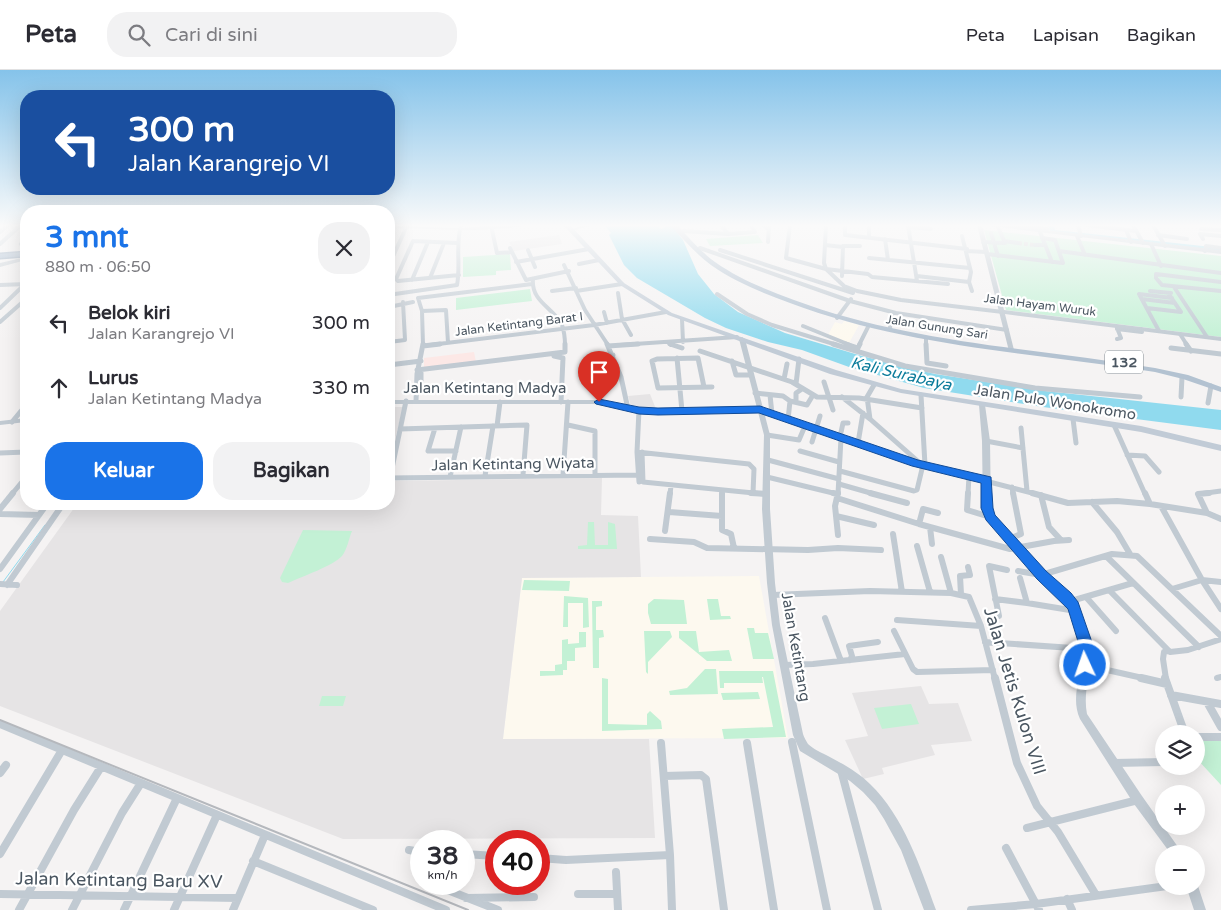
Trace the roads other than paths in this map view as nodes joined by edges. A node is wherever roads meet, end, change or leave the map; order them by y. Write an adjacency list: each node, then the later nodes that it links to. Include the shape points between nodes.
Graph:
1 (403, 264): 32 (street, via 397,280)
2 (419, 264): 32 (street)
3 (435, 264): 30 (street)
4 (459, 264): 29 (street)
5 (517, 264): 33 (street, via 525,279)
6 (535, 264): 22 (street)
7 (602, 264): 37 (main road)
8 (718, 264): 24 (main road, Jalan Gunung Sari / 132)
9 (719, 264): 24 (main road, Jalan Gunung Sari / 132)
10 (744, 264): 55 (street)
11 (766, 264): 47 (street)
12 (809, 264): 25 (street)
13 (824, 264): 25 (street)
14 (843, 264): 28 (street)
15 (914, 264): 31 (street)
16 (935, 264): 23 (street)
17 (969, 264): 23 (street)
18 (990, 264): 67 (street)
19 (1149, 264): 21 (street)
20 (564, 265): 26 (street)
21 (1161, 266): 27 (street)
22 (536, 267)
23 (970, 268): 34 (street)
24 (726, 269): 68 (main road, Jalan Gunung Sari / 132, via 796,304)
25 (826, 269): 28 (street); 47 (street, via 840,283)
26 (569, 271): 33 (street); 42 (street)
27 (1221, 273)
28 (843, 274): 31 (street)
29 (459, 275): 30 (street); 50 (street, via 455,286)
30 (430, 278): 32 (street)
31 (917, 279): 34 (street); 38 (street)
32 (412, 280)
33 (532, 282): 63 (street, via 419,298); 78 (street, via 537,297 559,321)
34 (969, 282): 44 (street)
35 (1221, 282): 40 (street, via 1156,274 1162,285)
36 (20, 284): 39 (street)
37 (622, 284): 42 (street); 65 (main road)
38 (948, 284)
39 (0, 285)
40 (1174, 287): 46 (street); 52 (street)
41 (20, 290): 61 (street)
42 (576, 290): 43 (street); 73 (street)
43 (552, 291)
44 (972, 291)
45 (1146, 291): 49 (street)
46 (1221, 291)
47 (856, 292): 55 (street); 67 (street, Jalan Hayam Wuruk)
48 (618, 293): 70 (street)
49 (1168, 293): 52 (street); 53 (street)
50 (395, 294)
51 (717, 294): 95 (street, via 747,314 772,325)
52 (1178, 294): 83 (street)
53 (1172, 298): 54 (street, via 1139,294); 59 (street)
54 (1142, 299): 59 (street); 62 (street)
55 (850, 301): 66 (street); 68 (street)
56 (413, 302): 57 (street)
57 (404, 303): 58 (street); 88 (street, via 405,340)
58 (395, 304)
59 (1176, 304): 62 (street, via 1180,312)
60 (20, 305): 71 (street)
61 (0, 308)
62 (1147, 308): 80 (street)
63 (422, 311): 89 (street, via 446,310); 90 (street)
64 (604, 312): 72 (street)
65 (666, 312): 69 (main road); 70 (street, Jalan Ketintang Barat I)
66 (892, 312): 76 (street); 79 (street)
67 (1002, 312): 77 (street, Jalan Hayam Wuruk); 79 (street)
68 (838, 317): 75 (main road, Jalan Gunung Sari / 132); 76 (main road, Jalan Gunung Sari / 132)
69 (682, 319): 84 (main road); 92 (street)
70 (623, 320): 72 (street, Jalan Ketintang Barat I); 82 (street)
71 (0, 322)
72 (607, 323): 73 (street, Jalan Ketintang Barat I)
73 (594, 325): 78 (street, Jalan Ketintang Barat I); 91 (street)
74 (803, 326): 95 (street)
75 (868, 326): 85 (main road, Jalan Gunung Sari / 132); 95 (street)
76 (890, 328): 93 (main road, Jalan Gunung Sari / 132)
77 (1117, 328): 80 (street, Jalan Hayam Wuruk); 86 (street, via 1121,338)
78 (562, 329): 89 (street, Jalan Ketintang Barat I); 109 (street, via 565,352)
79 (1007, 330): 93 (street)
80 (1160, 331): 81 (street, Jalan Hayam Wuruk)
81 (1180, 334): 83 (street, Jalan Hayam Wuruk); 97 (street)
82 (631, 335)
83 (1207, 337): 87 (street, Jalan Hayam Wuruk)
84 (739, 338): 92 (street); 102 (main road, Jalan Pulo Wonokromo); 110 (street, Jalan Ketintang)
85 (926, 338): 93 (main road, Jalan Gunung Sari / 132); 108 (street, via 927,363)
86 (1117, 339)
87 (1221, 339)
88 (395, 341)
89 (448, 343): 90 (street, Jalan Ketintang Barat I)
90 (423, 346): 103 (street)
91 (608, 346): 92 (street, via 669,343); 99 (street)
92 (683, 346)
93 (1011, 348): 107 (main road, Jalan Gunung Sari / 132)
94 (1171, 348): 97 (street)
95 (857, 350): 129 (street, via 905,366 1036,388)
96 (700, 351): 104 (street)
97 (1191, 351): 98 (street)
98 (1221, 354)
99 (613, 355): 100 (street); 142 (street, via 623,375)
100 (591, 358)
101 (677, 358): 118 (street, via 700,359); 120 (street); 120 (street, via 652,361 658,388)
102 (799, 359): 114 (street); 116 (main road, Jalan Pulo Wonokromo)
103 (421, 361): 105 (street); 109 (street)
104 (732, 361): 110 (street); 110 (street, via 736,375)
105 (395, 363)
106 (787, 364): 112 (street)
107 (1128, 364): 111 (main road, Jalan Gunung Sari / 132); 121 (main road, Jalan Gunung Sari / 132, via 1185,374)
108 (946, 366)
109 (418, 370): 133 (street)
110 (750, 371): 112 (street); 123 (street, Jalan Ketintang)
111 (1182, 377): 117 (main road, Jalan Gunung Sari / 132); 130 (street)
112 (784, 379): 114 (street)
113 (824, 382): 127 (street)
114 (796, 384): 122 (street)
115 (421, 385): 137 (street, via 422,373 560,356 563,358)
116 (874, 385): 125 (main road, Jalan Pulo Wonokromo); 131 (street)
117 (1210, 386): 121 (main road, Jalan Gunung Sari / 132); 139 (street)
118 (704, 387): 119 (street); 120 (street)
119 (712, 387)
120 (680, 388): 146 (street)
121 (1221, 388)
122 (802, 389): 126 (street); 138 (street, via 796,393)
123 (755, 393): 124 (street); 144 (street, Jalan Ketintang)
124 (770, 395): 134 (street); 149 (street)
125 (921, 395): 140 (main road, Jalan Pulo Wonokromo); 141 (street)
126 (813, 396): 127 (street); 138 (street, via 807,405)
127 (830, 397): 128 (street); 145 (street)
128 (842, 397): 131 (street); 148 (street)
129 (1140, 397)
130 (1181, 397)
131 (867, 400): 141 (street); 151 (street)
132 (406, 401): 133 (street, Jalan Ketintang Madya); 135 (street, Jalan Ketintang Madya); 166 (street)
133 (416, 401): 136 (street, Jalan Ketintang Madya)
134 (790, 401): 138 (street); 153 (street)
135 (395, 402)
136 (500, 402): 137 (street, Jalan Ketintang Madya); 161 (street)
137 (565, 402): 142 (street, Jalan Ketintang Madya, via 599,402); 159 (street)
138 (796, 402)
139 (1208, 404)
140 (982, 405): 152 (main road, Jalan Pulo Wonokromo); 170 (street)
141 (922, 408): 185 (street)
142 (628, 409): 143 (street, Jalan Ketintang Madya)
143 (639, 410): 146 (street, Jalan Ketintang Madya); 177 (street)
144 (760, 410): 146 (street, Jalan Ketintang Madya); 149 (street); 168 (street, Jalan Ketintang)
145 (833, 410)
146 (682, 411)
147 (20, 412): 154 (street)
148 (863, 413): 151 (street); 172 (street)
149 (772, 414): 153 (street)
150 (820, 416): 167 (street)
151 (870, 419): 185 (street)
152 (1073, 419): 160 (main road, Jalan Pulo Wonokromo); 173 (street)
153 (788, 420): 162 (street)
154 (12, 422): 155 (street); 158 (street)
155 (20, 422)
156 (20, 423): 158 (street)
157 (848, 423): 169 (street, via 843,423)
158 (0, 425)
159 (568, 425): 188 (street); 189 (street, via 595,431)
160 (1114, 425): 175 (main road, Jalan Pulo Wonokromo); 181 (street)
161 (495, 426): 163 (street); 190 (street, via 527,425); 192 (street)
162 (805, 426): 167 (street); 168 (street, via 799,440)
163 (461, 427): 164 (street); 176 (street)
164 (435, 428): 166 (street); 176 (street, via 428,451)
165 (1021, 428): 174 (street)
166 (400, 429): 180 (street)
167 (817, 430): 169 (street); 171 (street)
168 (767, 435): 183 (street, Jalan Ketintang)
169 (840, 437): 172 (street); 184 (street)
170 (986, 441): 174 (street); 197 (street)
171 (812, 442)
172 (858, 443): 185 (street)
173 (1076, 443)
174 (1023, 448): 203 (street)
175 (1221, 448)
176 (456, 451): 194 (street)
177 (639, 452): 191 (street); 201 (street, via 643,482); 206 (street, via 749,464 754,469)
178 (800, 452): 184 (street)
179 (20, 453): 182 (street)
180 (395, 454)
181 (1127, 454): 187 (street, via 1145,456); 210 (street)
182 (1, 455)
183 (768, 460): 195 (street, Jalan Ketintang); 199 (street)
184 (840, 462): 186 (street)
185 (923, 464): 186 (street, via 920,482 914,491); 193 (street)
186 (840, 471): 199 (street)
187 (1159, 472)
188 (563, 474): 189 (street, Jalan Ketintang Wiyata); 190 (street, Jalan Ketintang Wiyata)
189 (595, 474): 191 (street, Jalan Ketintang Wiyata)
190 (524, 475): 192 (street, Jalan Ketintang Wiyata)
191 (638, 475): 198 (street)
192 (485, 476): 194 (street, Jalan Ketintang Wiyata)
193 (969, 476): 197 (street); 224 (street, via 967,510)
194 (450, 477): 196 (street, Jalan Ketintang Wiyata)
195 (766, 477): 207 (street, Jalan Ketintang); 209 (street)
196 (395, 478)
197 (987, 480): 202 (street); 224 (street)
198 (639, 482)
199 (839, 482): 209 (street); 212 (street)
200 (20, 484): 214 (street)
201 (671, 486): 204 (street); 217 (street)
202 (1012, 487): 203 (street); 233 (street, via 1021,534)
203 (1027, 490): 208 (street)
204 (722, 491): 206 (street); 222 (street)
205 (1221, 491): 219 (street, via 1198,494)
206 (753, 493): 207 (street)
207 (766, 494): 239 (street, Jalan Ketintang)
208 (1041, 495): 211 (street, via 1068,503); 234 (street, via 1049,527)
209 (837, 496): 223 (street); 226 (street)
210 (1149, 501): 211 (street); 213 (street)
211 (1092, 502): 242 (street)
212 (907, 503)
213 (1160, 506): 219 (street); 249 (street)
214 (0, 509)
215 (43, 510): 221 (street)
216 (58, 510): 252 (street)
217 (669, 512): 222 (street); 229 (street)
218 (938, 513): 226 (street, via 923,509)
219 (1207, 513): 225 (street)
220 (0, 514): 221 (street)
221 (39, 515): 246 (street)
222 (722, 516): 238 (street, via 722,530 731,534)
223 (836, 516): 227 (street); 231 (street)
224 (990, 517): 233 (street)
225 (1221, 518)
226 (919, 524): 228 (street)
227 (874, 525)
228 (930, 527): 236 (street); 240 (street)
229 (665, 531)
230 (892, 534): 256 (street)
231 (838, 535)
232 (650, 539): 238 (street, via 694,542 708,548)
233 (1009, 539): 240 (street)
234 (1060, 539): 235 (street); 240 (street)
235 (1069, 540)
236 (932, 544)
237 (917, 546): 257 (street)
238 (734, 548): 239 (street)
239 (768, 548): 241 (street); 259 (street, Jalan Ketintang)
240 (1018, 549): 248 (street)
241 (881, 550)
242 (1130, 554): 243 (street); 254 (street, via 1139,558)
243 (1106, 556): 248 (street); 251 (street)
244 (941, 557): 258 (street)
245 (968, 567): 260 (street, via 970,575 960,575)
246 (0, 569)
247 (1007, 570): 262 (street, via 989,566)
248 (1041, 575): 263 (street); 264 (street, via 1019,575)
249 (1202, 580): 250 (street); 254 (street); 265 (street)
250 (1221, 582)
251 (1133, 583): 255 (street); 276 (street)
252 (3, 584): 253 (street)
253 (17, 585)
254 (1172, 589): 273 (street)
255 (1109, 590): 261 (street); 278 (street)
256 (902, 592): 257 (street); 259 (street)
257 (930, 592): 258 (street)
258 (952, 593): 260 (street)
259 (773, 595): 282 (street, Jalan Ketintang)
260 (965, 596): 270 (street, Jalan Jetis Kulon VIII)
261 (1086, 597): 263 (street); 272 (street)
262 (995, 599): 264 (street); 267 (street)
263 (1071, 601): 266 (street)
264 (1027, 603): 266 (street)
265 (1221, 609)
266 (1076, 611): 277 (street)
267 (999, 616)
268 (826, 618): 281 (street)
269 (897, 620): 270 (street)
270 (981, 626): 275 (street, Jalan Jetis Kulon VIII)
271 (894, 631): 279 (street)
272 (1116, 631)
273 (1221, 637): 276 (street)
274 (878, 642): 280 (street, via 849,646)
275 (985, 642): 277 (street); 284 (street, Jalan Jetis Kulon VIII)
276 (1199, 647): 278 (street, via 1174,653)
277 (1087, 648): 283 (street)
278 (1168, 651): 285 (street, via 1162,654)
279 (905, 654): 280 (street); 284 (street, via 917,672)
280 (850, 660): 281 (street)
281 (841, 661): 282 (street)
282 (784, 665): 302 (street, Jalan Ketintang, via 800,742)
283 (1085, 665): 285 (street); 299 (street, via 1080,704 1089,727)
284 (993, 670): 309 (street, Jalan Jetis Kulon VIII, via 1018,763 1037,806)
285 (1167, 684): 286 (street)
286 (1171, 695): 287 (street); 290 (street)
287 (1207, 702): 288 (street); 291 (street)
288 (1221, 704)
289 (0, 724): 297 (street)
290 (1182, 725)
291 (1221, 728)
292 (1205, 737): 293 (street)
293 (1221, 737)
294 (792, 742): 347 (street)
295 (747, 743): 346 (street)
296 (661, 744): 304 (street)
297 (62, 750): 301 (street); 314 (street)
298 (1155, 762): 299 (street)
299 (1114, 763): 307 (street)
300 (6, 764): 303 (street)
301 (101, 767): 305 (street); 321 (street)
302 (841, 770): 348 (street); 349 (street, Jalan Ketintang, via 866,788 893,824 916,868)
303 (0, 773)
304 (664, 776): 315 (street); 345 (street, via 701,775 706,779)
305 (141, 783): 306 (street); 324 (street)
306 (177, 798): 308 (street); 328 (street)
307 (1138, 800): 309 (street); 312 (street)
308 (217, 815): 311 (street); 329 (street)
309 (1050, 822): 310 (street); 326 (street, Jalan Jetis Kulon VIII)
310 (1027, 828)
311 (266, 836): 317 (street); 341 (street)
312 (1171, 845)
313 (1006, 848): 334 (street)
314 (0, 854)
315 (670, 855): 316 (street); 344 (street)
316 (550, 859)
317 (253, 861): 331 (street); 340 (street)
318 (616, 872): 323 (street)
319 (1155, 888): 326 (street)
320 (0, 894): 321 (street, Jalan Ketintang Baru XV)
321 (27, 894): 324 (street, Jalan Ketintang Baru XV); 335 (street)
322 (578, 894): 323 (street)
323 (617, 894): 343 (street)
324 (80, 895): 328 (street, Jalan Ketintang Baru XV); 336 (street)
325 (459, 895): 332 (street)
326 (1096, 895): 333 (street)
327 (1195, 895): 352 (street)
328 (130, 896): 329 (street, Jalan Ketintang Baru XV); 337 (street)
329 (180, 897): 331 (street, Jalan Ketintang Baru XV); 338 (street)
330 (534, 897): 332 (street)
331 (238, 898): 339 (street)
332 (466, 898): 342 (street)
333 (1067, 899): 334 (street); 351 (street)
334 (1037, 907): 350 (street)
335 (19, 910)
336 (72, 910)
337 (124, 910)
338 (174, 910)
339 (233, 910)
340 (373, 910)
341 (446, 910)
342 (498, 910)
343 (618, 910)
344 (672, 910)
345 (724, 910)
346 (774, 910)
347 (827, 910)
348 (878, 910)
349 (930, 910)
350 (971, 910)
351 (1072, 910)
352 (1200, 910)

